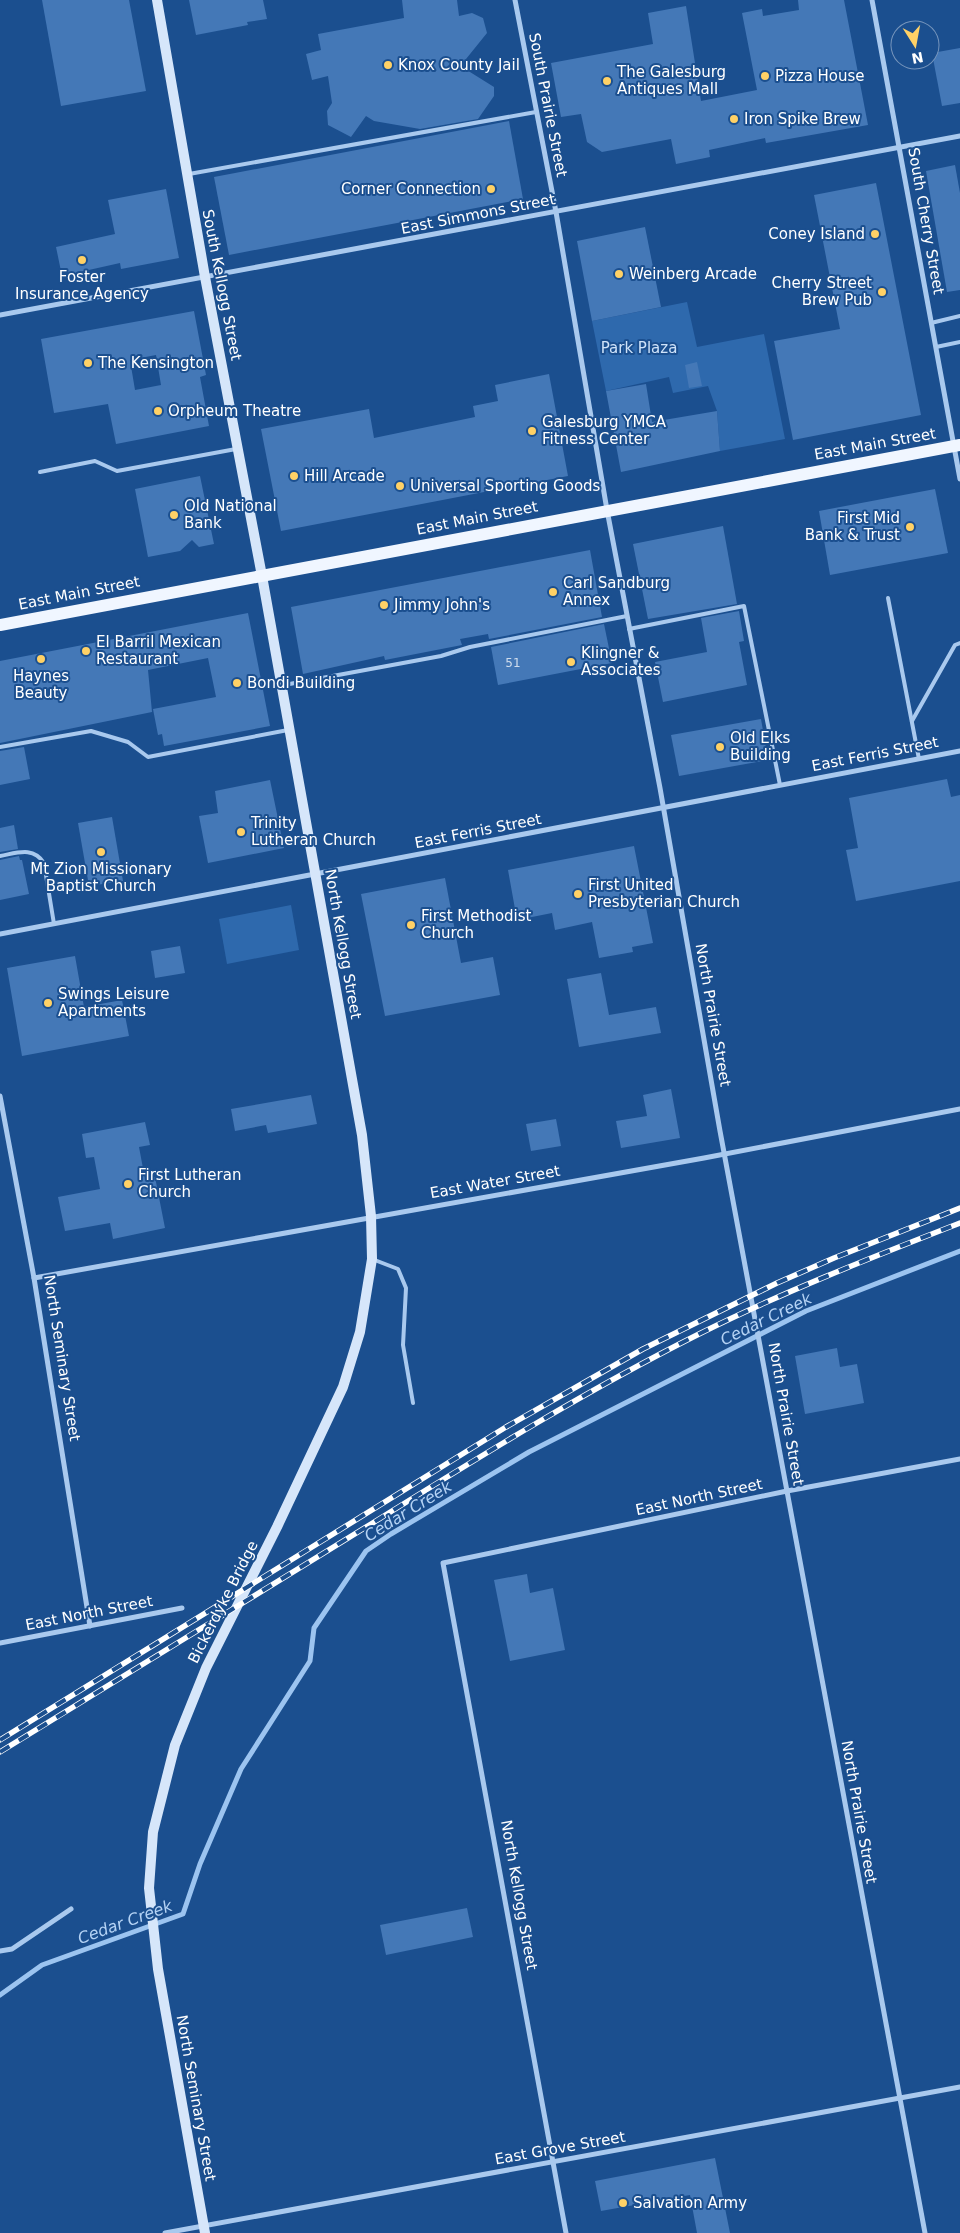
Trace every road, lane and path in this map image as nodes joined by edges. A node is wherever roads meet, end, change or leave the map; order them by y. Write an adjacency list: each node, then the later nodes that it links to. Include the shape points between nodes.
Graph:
1 (157, 0): 7 (main road, South Kellogg Street)
2 (515, 0): 4 (street, South Prairie Street)
3 (872, 0): 6 (street, South Cherry Street)
4 (536, 112): 7 (lane); 8 (street, South Prairie Street)
5 (960, 136): 6 (street, East Simmons Street)
6 (900, 147): 8 (street, East Simmons Street); 12 (street, South Cherry Street)
7 (187, 174): 9 (main road, South Kellogg Street)
8 (556, 212): 9 (street, East Simmons Street); 19 (street, South Prairie Street)
9 (204, 277): 10 (street, East Simmons Street); 16 (main road, South Kellogg Street)
10 (0, 315)
11 (960, 316): 12 (lane)
12 (931, 323): 14 (street, South Cherry Street)
13 (960, 342): 14 (lane)
14 (936, 347): 15 (street, South Cherry Street)
15 (957, 445): 18 (street, South Cherry Street); 19 (main road, East Main Street)
16 (238, 448): 17 (lane, via 117,471 95,461); 20 (main road, South Kellogg Street)
17 (40, 472)
18 (960, 479)
19 (606, 510): 20 (main road, East Main Street); 22 (street, North Prairie Street)
20 (262, 576): 23 (main road, East Main Street); 26 (main road, North Kellogg Street)
21 (888, 598): 27 (lane)
22 (627, 616): 24 (street, North Prairie Street); 26 (lane, via 470,647 441,656)
23 (0, 625)
24 (629, 629): 32 (lane, via 744,606); 33 (street, North Prairie Street)
25 (960, 643): 27 (lane)
26 (282, 685): 28 (main road, North Kellogg Street)
27 (912, 722): 31 (lane)
28 (290, 729): 29 (lane, via 148,756 128,742 91,731); 35 (main road, North Kellogg Street)
29 (0, 747)
30 (960, 751): 31 (street, East Ferris Street)
31 (919, 759): 32 (street, East Ferris Street)
32 (780, 785): 33 (street, East Ferris Street)
33 (664, 808): 35 (street, East Ferris Street); 40 (street, North Prairie Street)
34 (0, 856): 36 (lane, via 24,851 39,856 44,863)
35 (315, 875): 36 (street, East Ferris Street); 41 (main road, North Kellogg Street, via 362,1135)
36 (54, 924): 37 (street, East Ferris Street)
37 (0, 934)
38 (0, 1096): 43 (street, North Seminary Street)
39 (960, 1109): 40 (street, East Water Street)
40 (725, 1154): 41 (street, East Water Street); 46 (street, North Prairie Street)
41 (371, 1216): 42 (main road, North Kellogg Street); 43 (street, East Water Street)
42 (372, 1259): 44 (lane, via 398,1269 406,1288 402,1345); 53 (main road, Bickerdyke Bridge, via 360,1332 342,1387 278,1527 206,1668 175,1745 153,1832 149,1888)
43 (34, 1278): 49 (street, North Seminary Street)
44 (413, 1403)
45 (960, 1459): 46 (street, East North Street)
46 (787, 1491): 47 (street, East North Street); 55 (street, North Prairie Street)
47 (443, 1563): 56 (street, North Kellogg Street)
48 (182, 1608): 49 (street, East North Street)
49 (90, 1626): 50 (street, East North Street)
50 (0, 1643)
51 (71, 1909): 52 (street, via 12,1949)
52 (0, 1951)
53 (158, 1969): 57 (main road, North Seminary Street)
54 (960, 2087): 55 (street, East Grove Street)
55 (899, 2098): 56 (street, East Grove Street); 60 (street, North Prairie Street)
56 (553, 2162): 57 (street, East Grove Street); 59 (street, North Kellogg Street)
57 (205, 2229): 58 (street, East Grove Street)
58 (165, 2233)
59 (566, 2233)
60 (925, 2233)

